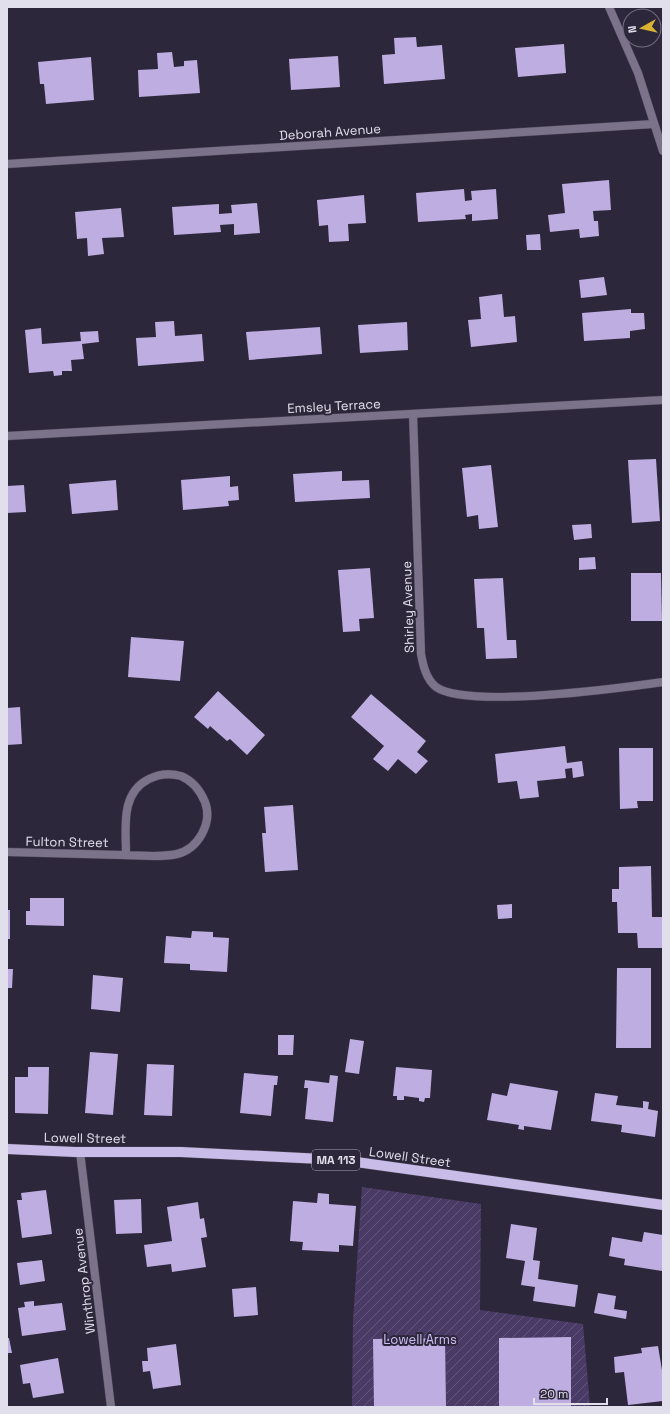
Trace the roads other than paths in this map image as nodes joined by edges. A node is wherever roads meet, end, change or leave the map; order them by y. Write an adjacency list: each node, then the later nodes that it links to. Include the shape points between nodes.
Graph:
1 (609, 7): 2 (street, via 638,73)
2 (654, 124): 3 (street); 4 (street, Deborah Avenue)
3 (663, 151)
4 (7, 164)
5 (663, 400): 6 (street, Emsley Terrace)
6 (413, 414): 7 (street, Emsley Terrace); 8 (street, Shirley Avenue, via 421,654 427,676 436,686 455,694 476,697 556,694)
7 (7, 436)
8 (663, 682)
9 (7, 852): 10 (street, Fulton Street)
10 (126, 855): 10 (street, Fulton Street, via 177,854 189,849 198,840 207,817 203,798 193,783 181,776 155,775 133,792 127,805)
11 (7, 1149): 12 (main road, Lowell Street / MA 113)
12 (80, 1152): 13 (main road, Lowell Street / MA 113, via 181,1152 342,1160); 14 (street, Winthrop Avenue)
13 (663, 1205)
14 (111, 1407)

